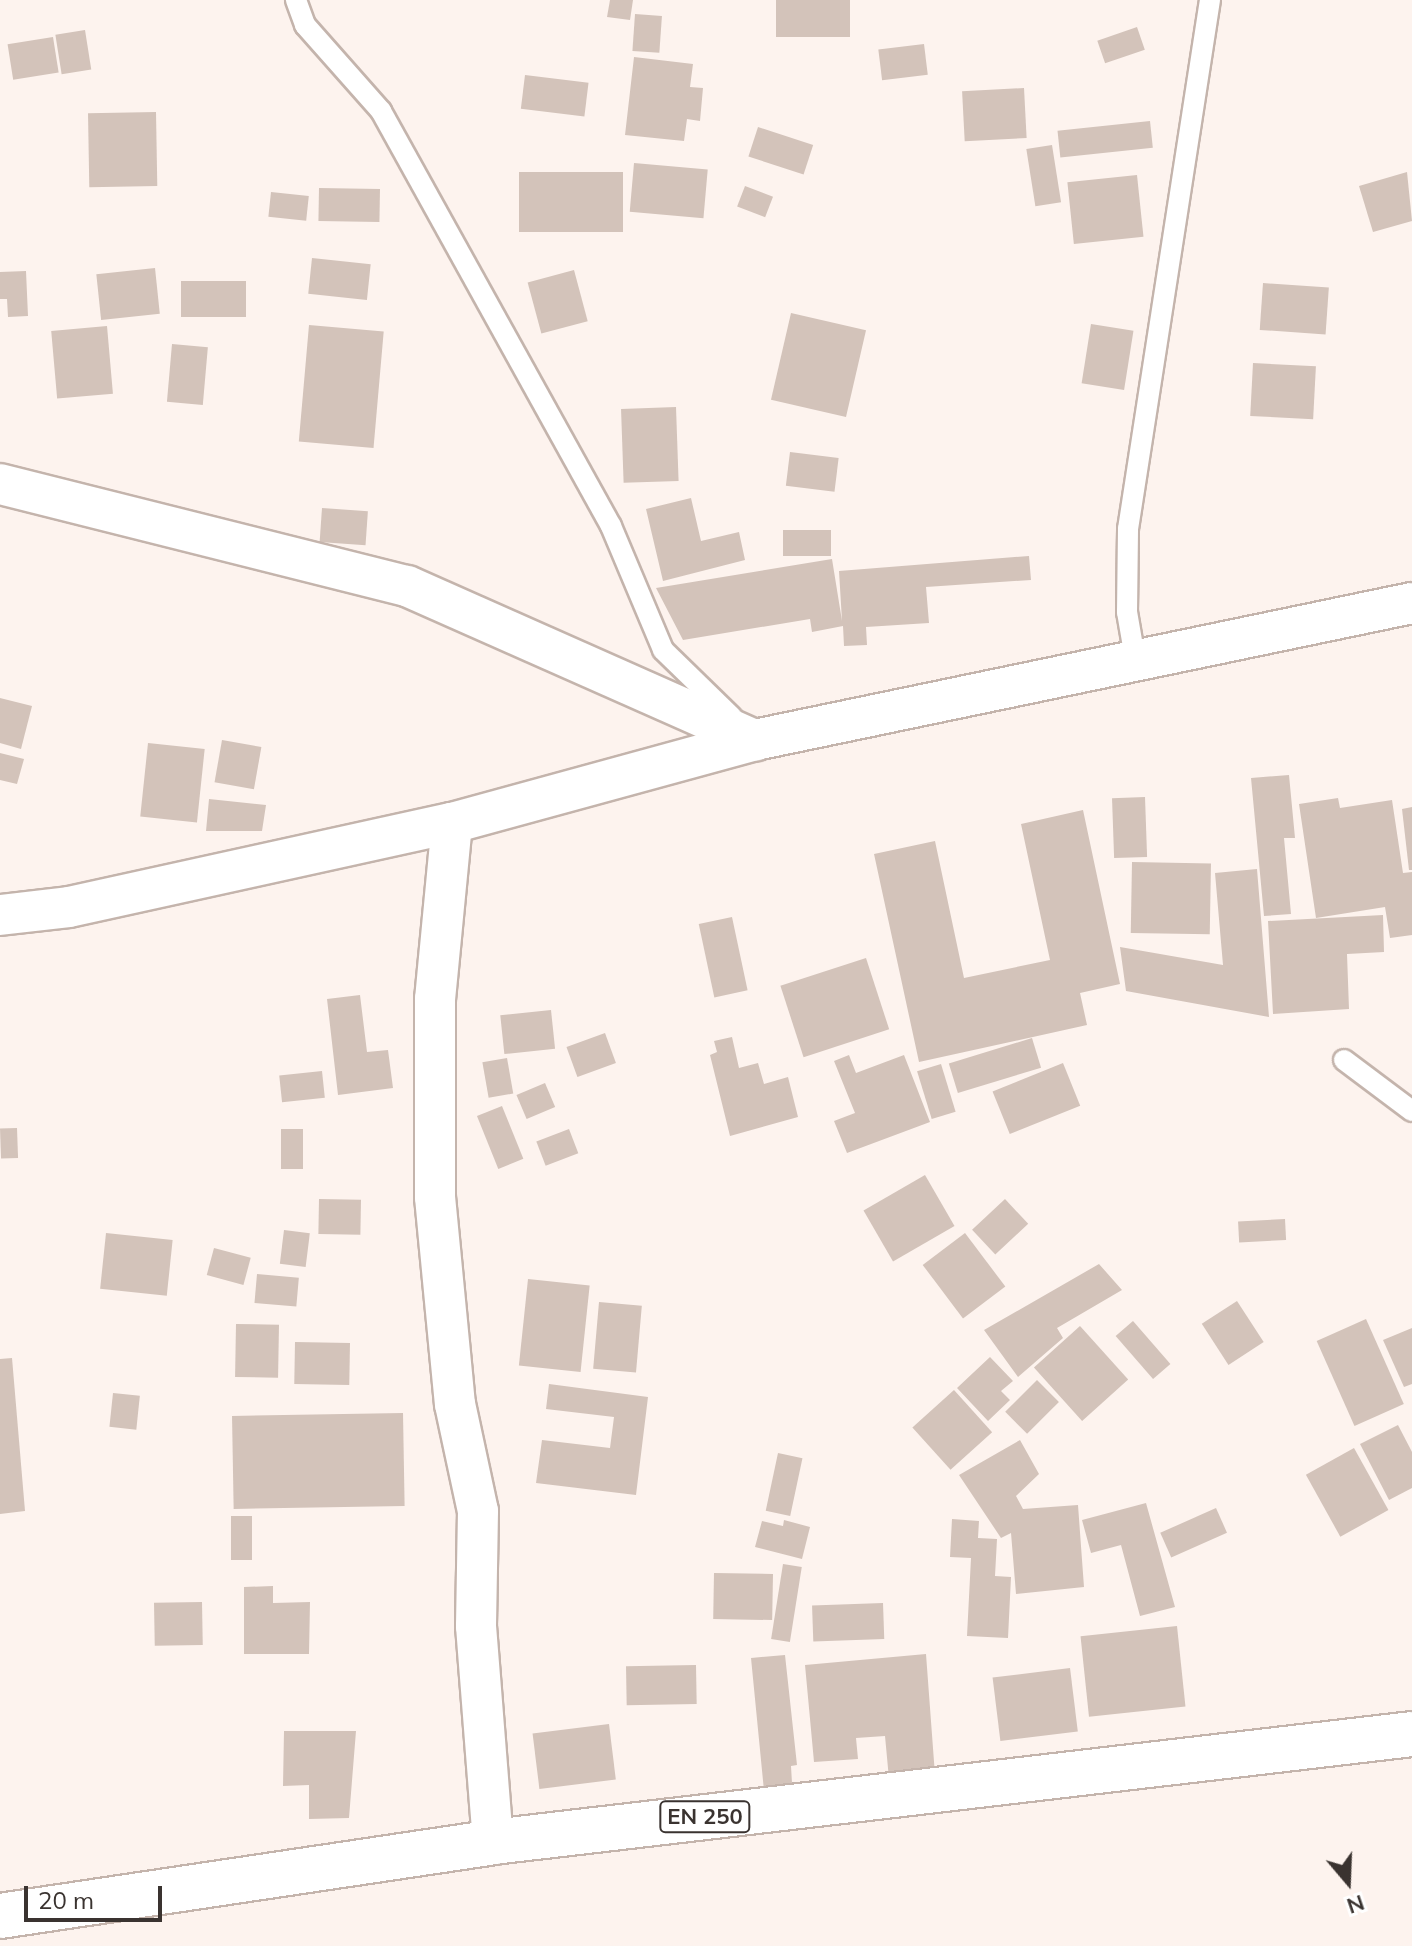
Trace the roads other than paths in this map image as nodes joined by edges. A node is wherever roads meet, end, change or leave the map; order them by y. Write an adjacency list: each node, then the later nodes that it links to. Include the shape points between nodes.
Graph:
1 (296, 0): 6 (lane, via 305,25 381,111 611,526 663,650)
2 (1210, 0): 5 (lane, via 1128,529 1127,612)
3 (0, 484): 6 (street, via 407,586)
4 (1412, 603): 5 (street)
5 (1136, 664): 6 (street)
6 (755, 740): 7 (street)
7 (452, 823): 8 (street, via 69,907); 12 (street, via 435,999 435,1197 455,1404 478,1511 476,1626)
8 (0, 915)
9 (1344, 1060): 10 (lane)
10 (1412, 1111)
11 (1412, 1734): 12 (main road, EN 250)
12 (493, 1842): 13 (main road, EN 250)
13 (0, 1916)

